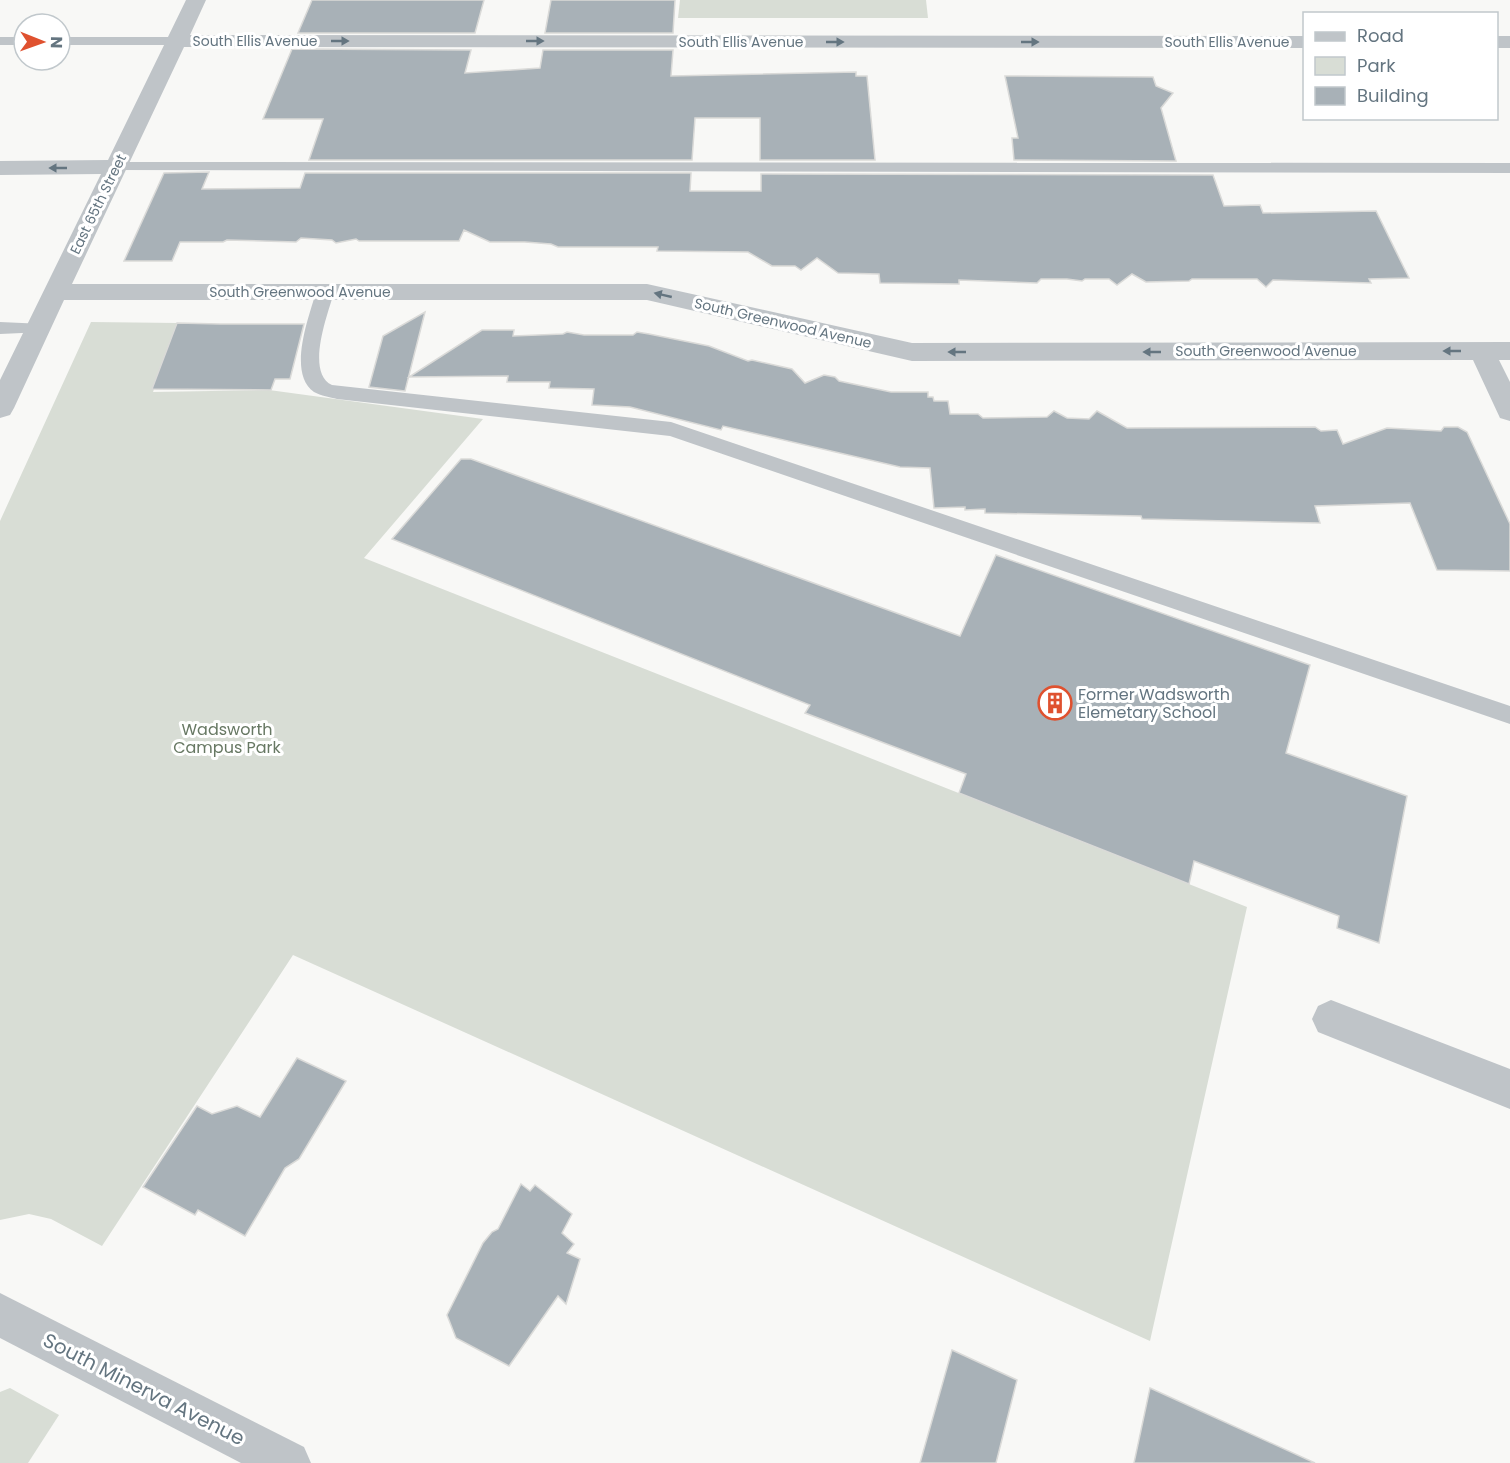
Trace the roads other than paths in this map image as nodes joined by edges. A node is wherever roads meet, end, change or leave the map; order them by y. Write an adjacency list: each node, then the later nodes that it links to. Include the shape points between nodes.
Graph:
1 (196, 0): 3 (street, East 65th Street)
2 (72, 41): 3 (lane)
3 (177, 41): 4 (street, South Ellis Avenue, one-way to 4); 5 (street, East 65th Street)
4 (1303, 42)
5 (116, 167): 6 (street, one-way to 6); 7 (lane); 8 (street, East 65th Street)
6 (0, 168)
7 (1510, 168)
8 (56, 292): 9 (street, South Greenwood Avenue); 11 (street, East 65th Street)
9 (326, 292): 12 (street, South Greenwood Avenue, one-way to 9, via 912,352 647,292); 16 (lane, via 310,363 318,386 337,393 671,429)
10 (0, 328): 11 (lane)
11 (38, 328): 14 (street, East 65th Street)
12 (1482, 351): 13 (street, South Greenwood Avenue); 15 (street)
13 (1510, 351)
14 (0, 408)
15 (1510, 411)
16 (1510, 715)
17 (1330, 1019): 18 (street)
18 (1510, 1089)
19 (0, 1315): 20 (street, South Minerva Avenue)
20 (288, 1463)

